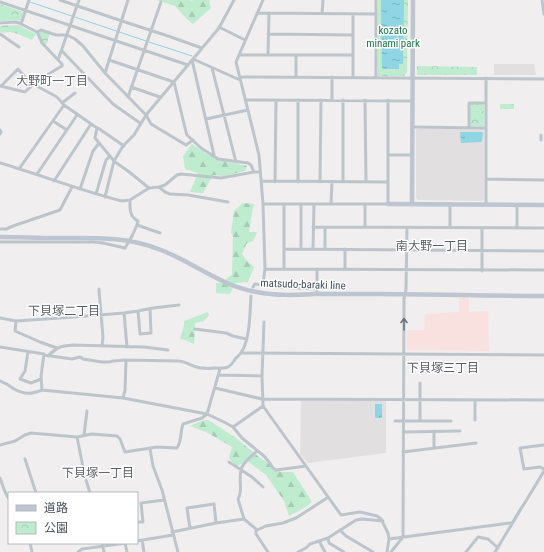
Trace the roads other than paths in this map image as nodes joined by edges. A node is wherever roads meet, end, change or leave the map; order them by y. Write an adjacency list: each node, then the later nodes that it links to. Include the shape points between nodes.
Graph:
1 (29, 0): 14 (street)
2 (60, 0): 13 (street)
3 (79, 0): 13 (street)
4 (128, 0): 21 (street)
5 (234, 0): 25 (street)
6 (263, 0): 15 (street)
7 (323, 0): 17 (street)
8 (376, 0): 19 (street)
9 (413, 0): 54 (main road)
10 (542, 0): 20 (street)
11 (0, 2): 14 (street)
12 (160, 2): 26 (street)
13 (77, 6): 21 (street); 24 (street)
14 (25, 11): 23 (street); 24 (street)
15 (257, 13): 16 (street); 32 (street)
16 (269, 14): 17 (street); 29 (street)
17 (322, 14): 18 (street)
18 (353, 14): 19 (street); 31 (street)
19 (376, 14): 53 (street)
20 (544, 14)
21 (122, 22): 26 (street); 33 (street)
22 (0, 23): 23 (street)
23 (21, 24): 27 (street)
24 (70, 26): 30 (street); 33 (street)
25 (219, 27): 32 (street); 35 (street)
26 (151, 30): 35 (street); 37 (street)
27 (37, 32): 30 (street, via 41,30); 43 (street, via 42,43)
28 (0, 34): 34 (street)
29 (268, 34): 31 (street); 39 (street)
30 (67, 35): 36 (street); 48 (street, via 83,46)
31 (353, 35): 41 (street)
32 (245, 40): 38 (street)
33 (115, 41): 37 (street); 44 (street)
34 (19, 47)
35 (202, 48): 42 (street)
36 (62, 51): 43 (street); 81 (street, via 113,104)
37 (144, 51): 45 (street); 47 (street)
38 (239, 55): 39 (street); 51 (street, via 236,62)
39 (268, 55): 40 (street)
40 (296, 55): 41 (street); 49 (street)
41 (353, 55): 52 (street)
42 (193, 59): 45 (street); 46 (street); 79 (street)
43 (58, 60): 58 (street, via 62,66)
44 (109, 60): 47 (street); 48 (street)
45 (188, 65): 57 (street)
46 (212, 68): 51 (street); 78 (street)
47 (138, 69): 57 (street); 60 (street)
48 (105, 73): 62 (street)
49 (296, 77): 50 (street); 51 (street)
50 (332, 77): 52 (street); 68 (street)
51 (240, 78): 64 (street)
52 (353, 78): 53 (street)
53 (376, 78): 54 (street)
54 (413, 78): 55 (street); 72 (main road)
55 (486, 78): 56 (street); 73 (street)
56 (544, 79)
57 (174, 82): 63 (street); 90 (street, via 186,132)
58 (32, 85): 59 (street, via 25,92); 59 (street, via 18,69); 74 (street, via 56,97)
59 (0, 86)
60 (131, 88): 62 (street); 63 (street)
61 (75, 93): 74 (street)
62 (128, 97): 77 (street)
63 (160, 97): 77 (street)
64 (246, 100): 65 (street); 75 (street)
65 (276, 100): 66 (street); 108 (street)
66 (298, 100): 67 (street); 109 (street)
67 (321, 100): 68 (street); 110 (street)
68 (332, 100): 69 (street)
69 (343, 100): 70 (street); 112 (street)
70 (366, 100): 71 (street); 113 (street)
71 (388, 100): 72 (street); 94 (street)
72 (413, 101): 84 (main road)
73 (486, 103): 85 (street, via 469,103); 86 (street)
74 (63, 104): 76 (street); 80 (street)
75 (248, 110): 78 (street); 102 (street, via 259,155)
76 (77, 115): 82 (street); 88 (street)
77 (146, 115): 81 (street); 90 (street, via 151,124 186,145)
78 (224, 115): 79 (street); 98 (street)
79 (206, 119): 93 (street)
80 (53, 120): 88 (street); 100 (street)
81 (140, 123): 92 (street)
82 (91, 124): 83 (street); 106 (street)
83 (97, 128): 91 (street, via 95,138); 92 (street)
84 (412, 128): 85 (street); 95 (main road)
85 (469, 128): 86 (street)
86 (486, 128): 104 (street)
87 (0, 130): 89 (street)
88 (67, 130): 103 (street)
89 (0, 134)
90 (192, 140): 93 (street, via 200,148)
91 (99, 143): 96 (street); 118 (street, via 93,151)
92 (124, 146): 97 (street)
93 (214, 155): 98 (street, via 218,159)
94 (388, 155): 95 (street); 114 (street)
95 (412, 155): 130 (main road)
96 (110, 156): 97 (street); 119 (street, via 106,160)
97 (114, 161): 117 (street); 120 (street)
98 (236, 162): 101 (street, via 248,163)
99 (0, 163): 100 (street)
100 (19, 169): 103 (street)
101 (254, 172): 102 (street); 116 (street, via 221,178 181,174)
102 (260, 172): 107 (street)
103 (37, 174): 106 (street)
104 (486, 179): 105 (street); 132 (street)
105 (544, 180)
106 (54, 181): 115 (street)
107 (261, 181): 108 (street); 123 (street)
108 (275, 182): 109 (street)
109 (298, 182): 110 (street)
110 (320, 182): 111 (street)
111 (332, 182): 112 (street); 127 (street)
112 (343, 182): 113 (street)
113 (366, 182): 114 (street)
114 (388, 182): 129 (street)
115 (72, 187): 118 (street); 144 (street, via 60,210)
116 (159, 187): 117 (street); 122 (street, via 170,194)
117 (149, 188): 121 (street)
118 (80, 189): 119 (street)
119 (96, 194): 120 (street)
120 (105, 197): 121 (street)
121 (130, 200): 135 (street, via 131,216 138,221)
122 (228, 202)
123 (263, 204): 124 (street); 157 (street)
124 (284, 204): 125 (street); 149 (street)
125 (301, 204): 126 (street); 150 (street)
126 (314, 204): 127 (street); 136 (street)
127 (331, 204): 128 (street)
128 (365, 204): 129 (street); 138 (street)
129 (388, 204): 130 (main road)
130 (412, 204): 131 (main road)
131 (450, 204): 132 (main road); 140 (street)
132 (486, 204): 133 (main road)
133 (517, 204): 134 (main road); 142 (street)
134 (544, 205)
135 (137, 225): 145 (street); 147 (street, bridge, via 125,248 94,242)
136 (313, 227): 137 (street); 151 (street)
137 (325, 227): 138 (street); 152 (street)
138 (365, 227): 139 (street)
139 (407, 228): 140 (street); 154 (street)
140 (450, 228): 141 (street)
141 (482, 228): 142 (street); 155 (street)
142 (517, 228): 143 (street)
143 (544, 228)
144 (0, 229)
145 (160, 233)
146 (0, 237): 147 (main road, matsudo-baraki line)
147 (30, 240): 148 (street); 167 (main road, matsudo-baraki line, via 113,238 130,241 162,250 223,282 242,289 269,294)
148 (0, 242)
149 (284, 249): 150 (street); 158 (street)
150 (301, 249): 151 (street)
151 (313, 249): 152 (street)
152 (325, 249): 153 (street)
153 (345, 249): 154 (street); 160 (street)
154 (406, 250): 155 (street); 161 (street)
155 (482, 250): 156 (street); 162 (street)
156 (544, 251)
157 (265, 269): 158 (street); 164 (street)
158 (284, 269): 159 (street)
159 (317, 269): 160 (street); 167 (street)
160 (345, 269): 161 (street)
161 (406, 270): 162 (street); 168 (street)
162 (482, 270): 163 (street)
163 (544, 270)
164 (263, 284): 165 (street); 167 (street)
165 (253, 286)
166 (99, 289): 175 (street)
167 (317, 292): 168 (main road, matsudo-baraki line)
168 (405, 294): 170 (main road, matsudo-baraki line); 189 (street, one-way to 168)
169 (251, 296): 180 (street)
170 (544, 296)
171 (179, 305): 172 (street)
172 (150, 309): 173 (street); 173 (street, via 152,333 140,334)
173 (138, 311): 174 (street)
174 (124, 313): 175 (street); 183 (street)
175 (101, 315): 177 (street); 181 (street)
176 (0, 318): 177 (street)
177 (16, 321): 184 (street, via 15,331)
178 (264, 322): 188 (street)
179 (195, 329): 180 (street, via 226,333)
180 (246, 339): 187 (street)
181 (102, 346): 183 (street); 184 (street, via 73,345)
182 (0, 347): 186 (street)
183 (127, 347): 185 (street)
184 (57, 348): 192 (street)
185 (168, 350)
186 (28, 352): 190 (street); 197 (street, via 25,372 20,380 31,383)
187 (242, 353): 188 (street); 194 (street, via 230,366)
188 (263, 353): 189 (street); 196 (street)
189 (404, 354): 191 (street); 204 (street)
190 (44, 355): 192 (street); 197 (street)
191 (544, 355)
192 (48, 356): 193 (street, via 80,357 102,362)
193 (126, 360): 194 (street, via 179,361 198,368); 202 (street)
194 (220, 369): 195 (street)
195 (219, 375): 196 (street); 200 (street)
196 (262, 376): 203 (street)
197 (41, 379): 201 (street)
198 (0, 381): 201 (street, via 27,393)
199 (420, 383): 205 (street)
200 (215, 388): 203 (street); 210 (street)
201 (42, 390): 202 (street)
202 (123, 398): 210 (street)
203 (262, 399): 204 (street); 208 (street)
204 (403, 399): 205 (street); 211 (street)
205 (420, 399): 206 (street); 212 (street)
206 (475, 400): 207 (street); 213 (street)
207 (544, 400)
208 (262, 406): 216 (street); 231 (street)
209 (87, 411): 220 (street)
210 (207, 414): 216 (street); 225 (street, via 184,424 180,445 177,448)
211 (403, 420): 212 (street); 214 (street); 219 (street)
212 (420, 420): 215 (street)
213 (475, 420)
214 (395, 421)
215 (451, 421)
216 (233, 427): 227 (street)
217 (434, 431): 218 (street); 219 (street); 226 (street)
218 (460, 431)
219 (403, 432): 228 (street)
220 (84, 435): 221 (street); 225 (street, via 117,436 125,452)
221 (77, 437): 223 (street, via 31,433); 237 (street)
222 (476, 443): 226 (street)
223 (0, 445)
224 (544, 445): 233 (street, via 520,448 524,469 540,467)
225 (150, 448): 240 (street)
226 (434, 448): 228 (street)
227 (257, 451): 231 (street, via 276,470); 232 (street)
228 (403, 452): 250 (street)
229 (25, 459): 236 (street)
230 (229, 462): 232 (street)
231 (306, 466): 239 (street)
232 (241, 470): 235 (street); 241 (street, via 238,499)
233 (544, 470): 245 (street)
234 (0, 478): 238 (street)
235 (263, 487)
236 (36, 492)
237 (90, 492)
238 (8, 497)
239 (328, 498): 242 (street, via 341,515 364,512); 247 (street, via 296,518)
240 (164, 500): 243 (street, via 141,503 143,522); 249 (street)
241 (244, 519): 244 (street); 247 (street)
242 (383, 521): 248 (street, via 356,520); 252 (street)
243 (138, 522)
244 (216, 523): 246 (street); 246 (street, via 214,504 187,508)
245 (512, 524): 250 (street); 258 (street)
246 (190, 528): 249 (street)
247 (257, 530): 263 (street, via 256,534)
248 (340, 530): 251 (street); 267 (street)
249 (173, 533): 253 (street); 262 (street)
250 (403, 537): 252 (street); 269 (street)
251 (328, 538): 255 (street); 266 (street, via 329,543)
252 (389, 539): 268 (street)
253 (142, 540): 254 (street); 261 (street)
254 (138, 541)
255 (319, 541): 264 (street); 265 (street)
256 (114, 544): 257 (street)
257 (103, 545): 259 (street); 260 (street)
258 (498, 548): 270 (street, via 488,538 478,537); 271 (street)
259 (78, 552)
260 (104, 552)
261 (144, 552)
262 (178, 552)
263 (268, 552)
264 (298, 552)
265 (325, 552)
266 (344, 552)
267 (373, 552)
268 (387, 552)
269 (391, 552)
270 (466, 552)
271 (495, 552)

